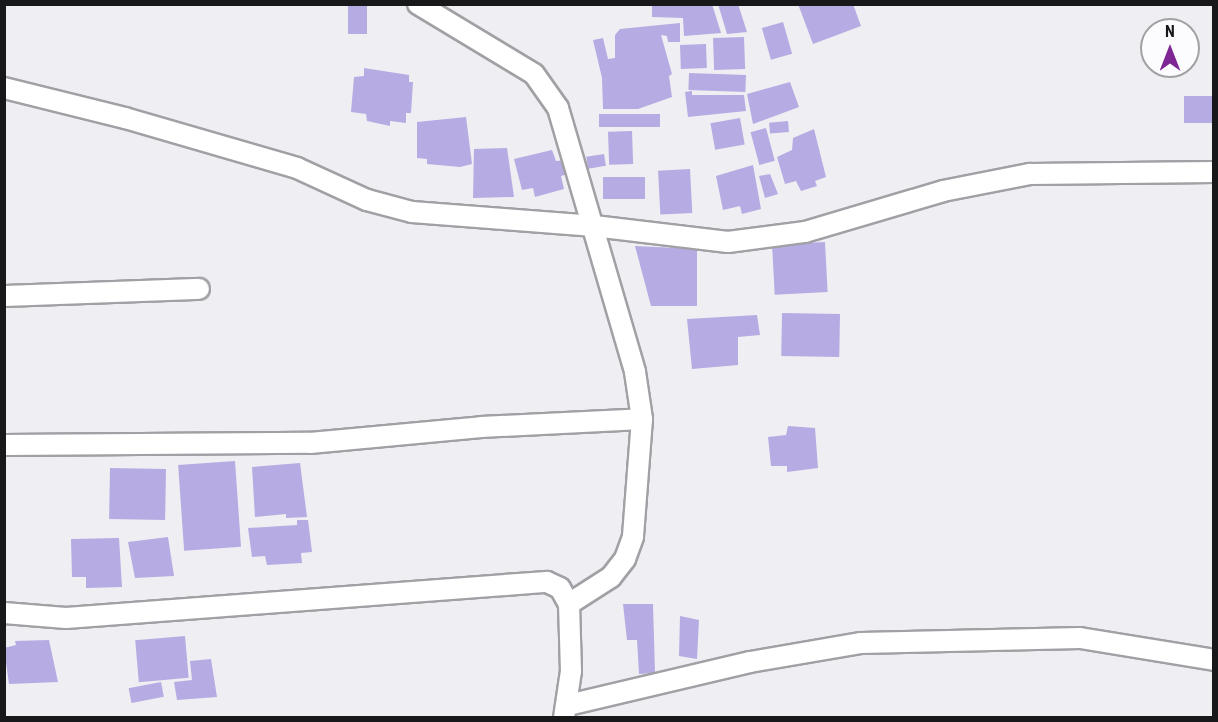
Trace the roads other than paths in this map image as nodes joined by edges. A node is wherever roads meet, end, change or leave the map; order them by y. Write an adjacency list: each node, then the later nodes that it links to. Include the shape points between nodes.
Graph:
1 (418, 4): 4 (street, via 534,74 558,108)
2 (4, 88): 4 (street, via 297,168 367,200 412,212)
3 (1214, 172): 4 (street, via 1030,174 943,190 805,232 728,242)
4 (594, 226): 7 (street, via 635,372)
5 (199, 289): 6 (street)
6 (4, 296)
7 (642, 419): 8 (street, via 481,427 310,443); 9 (street, via 633,537 625,559 611,577)
8 (4, 445)
9 (569, 604): 10 (street, via 560,588 548,582 66,618); 12 (street)
10 (4, 613)
11 (1214, 660): 12 (street, via 1080,638 861,643 750,662)
12 (566, 711)

